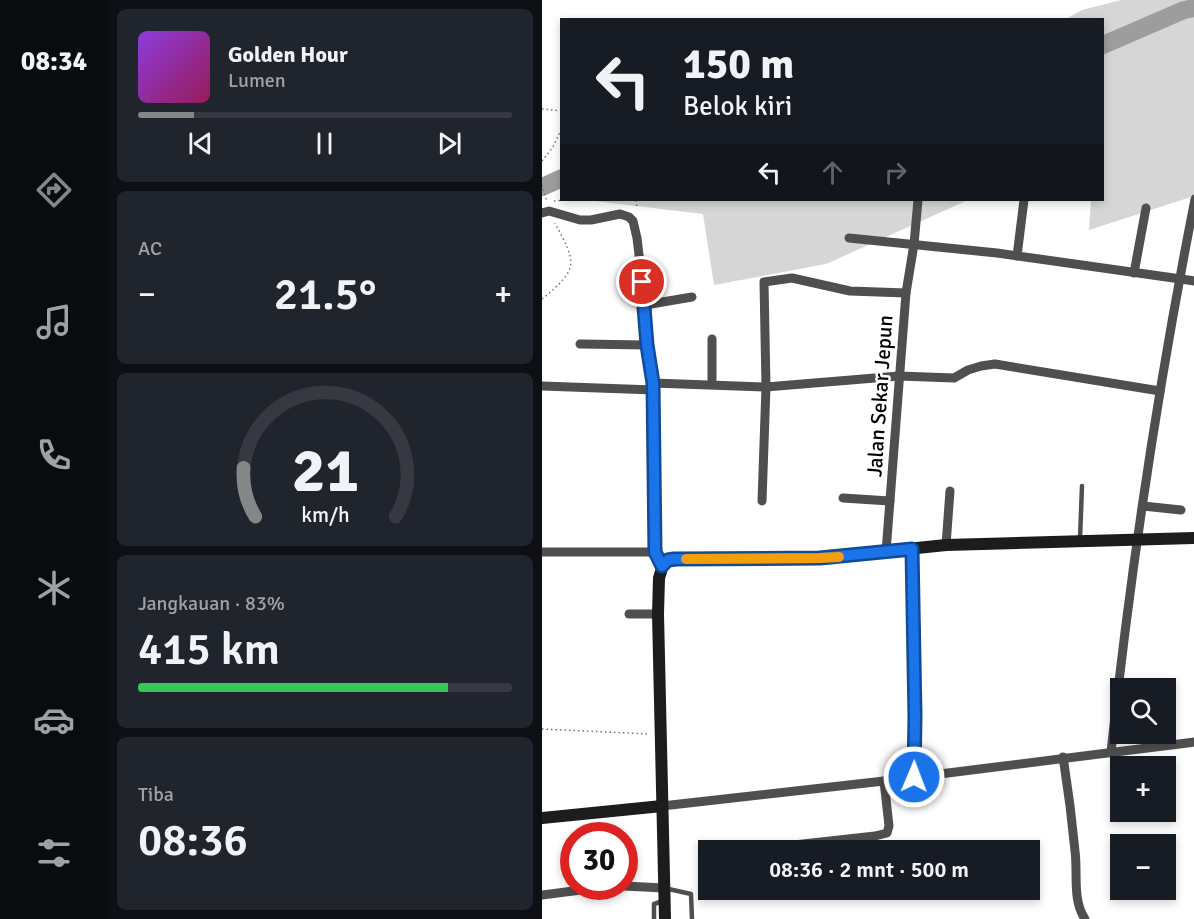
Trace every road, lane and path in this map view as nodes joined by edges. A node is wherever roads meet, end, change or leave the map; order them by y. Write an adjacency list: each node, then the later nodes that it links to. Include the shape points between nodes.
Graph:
1 (542, 109): 2 (path)
2 (560, 111)
3 (560, 132): 4 (path)
4 (542, 161)
5 (542, 185): 7 (path, via 547,203)
6 (1194, 199): 16 (street)
7 (560, 201)
8 (918, 201): 13 (street, Jalan Sekar Jepun)
9 (1024, 201): 14 (street)
10 (1146, 208): 15 (street)
11 (546, 212): 20 (path, via 572,261 571,269); 21 (street, via 580,220 620,214 629,217 637,238)
12 (849, 238): 13 (street)
13 (914, 244): 14 (street); 18 (street, Jalan Sekar Jepun)
14 (1017, 256): 15 (street)
15 (1134, 273): 16 (street)
16 (1179, 279): 17 (street); 30 (street)
17 (1194, 281)
18 (906, 293): 25 (street, Jalan Sekar Jepun); 29 (street, via 850,291 792,278 766,281)
19 (692, 297): 21 (street)
20 (542, 299)
21 (645, 305): 24 (street)
22 (712, 339): 26 (street)
23 (580, 344): 24 (street)
24 (647, 345): 28 (street)
25 (899, 376): 29 (street); 30 (street, via 954,378 974,368 995,364); 35 (street, Jalan Sekar Jepun)
26 (712, 384): 28 (street); 29 (street)
27 (542, 386): 28 (street)
28 (654, 387): 44 (street)
29 (766, 387): 34 (street)
30 (1160, 391): 36 (street)
31 (1082, 486): 40 (lane)
32 (950, 491): 41 (street)
33 (843, 498): 35 (street)
34 (762, 501)
35 (890, 501): 45 (street, Jalan Sekar Jepun)
36 (1143, 506): 37 (street); 39 (street)
37 (1181, 510)
38 (1194, 538): 39 (main road)
39 (1138, 541): 40 (main road); 52 (street)
40 (1079, 542): 41 (main road)
41 (946, 545): 42 (main road)
42 (912, 549): 45 (main road); 54 (street)
43 (542, 552): 44 (street)
44 (655, 552): 46 (street)
45 (886, 552): 46 (main road, via 820,558 674,559)
46 (662, 566): 48 (main road)
47 (629, 614): 48 (street)
48 (658, 614): 50 (main road)
49 (542, 729): 50 (path)
50 (661, 735): 56 (main road)
51 (1194, 742): 52 (street)
52 (1111, 752): 53 (street)
53 (1063, 757): 54 (street); 67 (street, via 1076,853 1077,898)
54 (914, 777): 55 (street)
55 (884, 781): 56 (street); 58 (street, via 889,830 885,834)
56 (662, 806): 57 (main road); 60 (main road)
57 (542, 818)
58 (835, 840)
59 (638, 887): 60 (street)
60 (664, 888): 63 (main road); 66 (lane, via 691,894)
61 (560, 893): 62 (street)
62 (542, 895)
63 (664, 901): 64 (lane, via 654,904); 65 (main road)
64 (654, 919)
65 (665, 919)
66 (692, 919)
67 (1085, 919)

